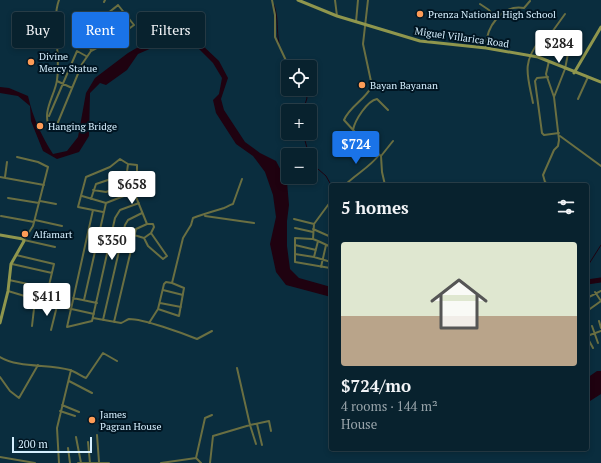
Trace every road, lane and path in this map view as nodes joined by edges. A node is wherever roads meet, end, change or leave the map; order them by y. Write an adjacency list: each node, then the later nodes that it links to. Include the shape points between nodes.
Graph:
1 (59, 0): 31 (street, via 56,8)
2 (272, 0): 25 (street, via 275,37)
3 (298, 0): 12 (main road, Miguel Villarica Road)
4 (335, 0): 12 (street)
5 (358, 0): 15 (street)
6 (368, 0): 16 (street)
7 (530, 1): 14 (street, via 524,8 514,6)
8 (480, 4): 14 (street, via 489,10)
9 (112, 11): 10 (street, via 118,6)
10 (123, 12)
11 (565, 14): 23 (street, via 547,39 540,40)
12 (337, 16): 15 (main road, Miguel Villarica Road)
13 (129, 19): 18 (street, via 134,25)
14 (495, 20): 21 (street, via 486,37)
15 (356, 22): 16 (main road, Miguel Villarica Road)
16 (364, 25): 21 (main road, Miguel Villarica Road, via 420,41); 40 (street, via 363,47 373,85 344,119)
17 (601, 27): 28 (main road)
18 (129, 29)
19 (572, 33): 27 (street)
20 (95, 48): 22 (street)
21 (486, 48): 23 (main road, Miguel Villarica Road)
22 (91, 50): 24 (street)
23 (529, 55): 26 (main road, Miguel Villarica Road); 37 (street, via 527,68)
24 (86, 56): 33 (street, via 78,51); 34 (street)
25 (286, 60)
26 (549, 61): 27 (main road, Miguel Villarica Road); 29 (street, via 546,71)
27 (565, 69): 28 (main road, Miguel Villarica Road); 35 (street)
28 (574, 73): 30 (main road, Miguel Villarica Road)
29 (548, 77): 35 (street); 41 (street, via 537,78 536,81 542,133)
30 (588, 77): 32 (main road, Miguel Villarica Road); 36 (street)
31 (57, 81): 33 (street); 39 (street, via 48,104)
32 (601, 82)
33 (63, 84): 34 (street); 39 (street)
34 (72, 88): 39 (street, via 54,130 48,125)
35 (554, 97): 41 (street)
36 (578, 99)
37 (533, 103)
38 (388, 110): 40 (street, via 374,100 366,107)
39 (48, 117)
40 (353, 130): 43 (street)
41 (559, 134): 48 (street); 55 (street, via 558,146 543,175)
42 (393, 141): 44 (street)
43 (378, 155): 44 (street); 53 (street)
44 (381, 156): 54 (street)
45 (17, 157): 56 (street, via 48,167)
46 (7, 162): 50 (street)
47 (128, 164): 52 (street, via 137,166); 57 (street, via 127,172 98,183); 59 (street, via 120,159 110,167 87,175)
48 (601, 166)
49 (0, 176): 50 (street)
50 (6, 177): 56 (street)
51 (242, 179): 70 (street, via 233,204)
52 (133, 182): 57 (street, via 106,192); 58 (street)
53 (347, 183)
54 (385, 183)
55 (547, 183)
56 (44, 185): 62 (street)
57 (93, 190): 61 (street)
58 (134, 192): 63 (street); 64 (street)
59 (82, 196): 61 (street); 67 (street, via 78,207)
60 (8, 198): 62 (street)
61 (91, 199): 63 (street)
62 (39, 202): 65 (street); 73 (street)
63 (106, 203): 68 (street)
64 (139, 203): 69 (street); 121 (street, via 120,210 115,218)
65 (56, 204)
66 (329, 204): 76 (street)
67 (93, 210): 68 (street); 116 (street)
68 (103, 212): 119 (street)
69 (142, 213): 75 (street); 131 (street, via 128,220 125,225)
70 (204, 215): 74 (street); 106 (street, via 193,218 183,238)
71 (1, 216): 73 (street)
72 (294, 219): 76 (street)
73 (35, 221): 77 (street); 87 (street)
74 (254, 223)
75 (147, 224): 81 (street, via 153,225); 83 (street, via 137,228)
76 (314, 224): 79 (street)
77 (62, 226)
78 (294, 228): 80 (street)
79 (313, 229): 80 (street); 84 (street)
80 (313, 232): 86 (street)
81 (151, 233): 85 (street); 93 (street)
82 (0, 235): 87 (main road)
83 (134, 235): 85 (street); 133 (street)
84 (329, 236)
85 (144, 238): 95 (street, via 148,246)
86 (313, 239): 88 (street); 89 (street, via 296,237)
87 (24, 240): 92 (street); 97 (main road)
88 (318, 241): 90 (street); 94 (street)
89 (295, 244): 94 (street); 96 (street)
90 (326, 245): 91 (street); 99 (street)
91 (329, 246)
92 (56, 248)
93 (162, 249): 95 (street); 95 (street, via 167,256 162,259)
94 (316, 250): 98 (street)
95 (157, 252)
96 (295, 254): 98 (street); 102 (street, via 295,262)
97 (15, 255): 101 (main road); 104 (street, via 54,264)
98 (314, 257): 99 (street)
99 (323, 260): 100 (street); 102 (street)
100 (329, 262)
101 (11, 264): 104 (street); 105 (main road)
102 (322, 267): 103 (street)
103 (329, 267)
104 (52, 273): 107 (street)
105 (9, 280): 107 (street); 110 (main road)
106 (172, 283): 109 (street, via 165,283); 114 (street, via 184,287)
107 (48, 288): 108 (street); 113 (street)
108 (56, 290)
109 (163, 290): 114 (street); 122 (street)
110 (8, 291): 117 (street); 134 (main road)
111 (601, 291): 112 (street)
112 (595, 292): 115 (street); 120 (street)
113 (47, 294)
114 (183, 295): 124 (street)
115 (589, 296)
116 (73, 298): 119 (street); 126 (street)
117 (35, 300): 123 (street); 136 (street)
118 (66, 300): 125 (street)
119 (84, 300): 121 (street)
120 (601, 301): 128 (street)
121 (97, 303): 129 (street)
122 (160, 303): 124 (street); 127 (street)
123 (57, 306): 125 (street); 139 (street)
124 (181, 307): 127 (street, via 179,316)
125 (65, 308): 126 (street)
126 (71, 309): 129 (street); 130 (street, via 67,327 92,322)
127 (158, 309): 135 (street)
128 (589, 310)
129 (94, 314): 130 (street)
130 (94, 318): 131 (street)
131 (103, 320): 133 (street)
132 (599, 321): 138 (street)
133 (114, 322): 135 (street, via 121,323 128,319)
134 (0, 323)
135 (149, 323): 140 (street, via 197,339)
136 (32, 326)
137 (592, 326): 141 (street)
138 (601, 329): 141 (street)
139 (51, 330)
140 (212, 330)
141 (594, 333): 142 (street); 144 (street)
142 (589, 336)
143 (589, 341): 145 (street)
144 (598, 343)
145 (593, 348)
146 (0, 357): 148 (street, via 16,363)
147 (117, 361): 150 (street, via 103,353 86,378)
148 (38, 364): 150 (street); 151 (street, via 19,398)
149 (237, 368): 160 (street)
150 (71, 370): 152 (street)
151 (0, 377)
152 (69, 381): 153 (street); 154 (street)
153 (92, 393)
154 (62, 405): 155 (street); 156 (street)
155 (60, 411): 158 (street); 172 (street, via 56,432)
156 (79, 412)
157 (212, 415): 169 (street, via 205,418)
158 (75, 416)
159 (257, 424): 160 (street); 161 (street, via 268,421); 166 (street)
160 (250, 425): 165 (street); 180 (street, via 213,436)
161 (271, 431)
162 (97, 436): 170 (street)
163 (76, 437): 175 (street)
164 (88, 442): 176 (street)
165 (256, 444)
166 (262, 445)
167 (68, 448): 173 (street)
168 (0, 457): 171 (street)
169 (196, 458): 178 (street); 179 (street)
170 (99, 462): 176 (street); 177 (street)
171 (35, 463)
172 (59, 463)
173 (70, 463)
174 (78, 463): 175 (street)
175 (81, 463): 176 (street)
176 (91, 463)
177 (108, 463)
178 (161, 463)
179 (200, 463)
180 (210, 463)

